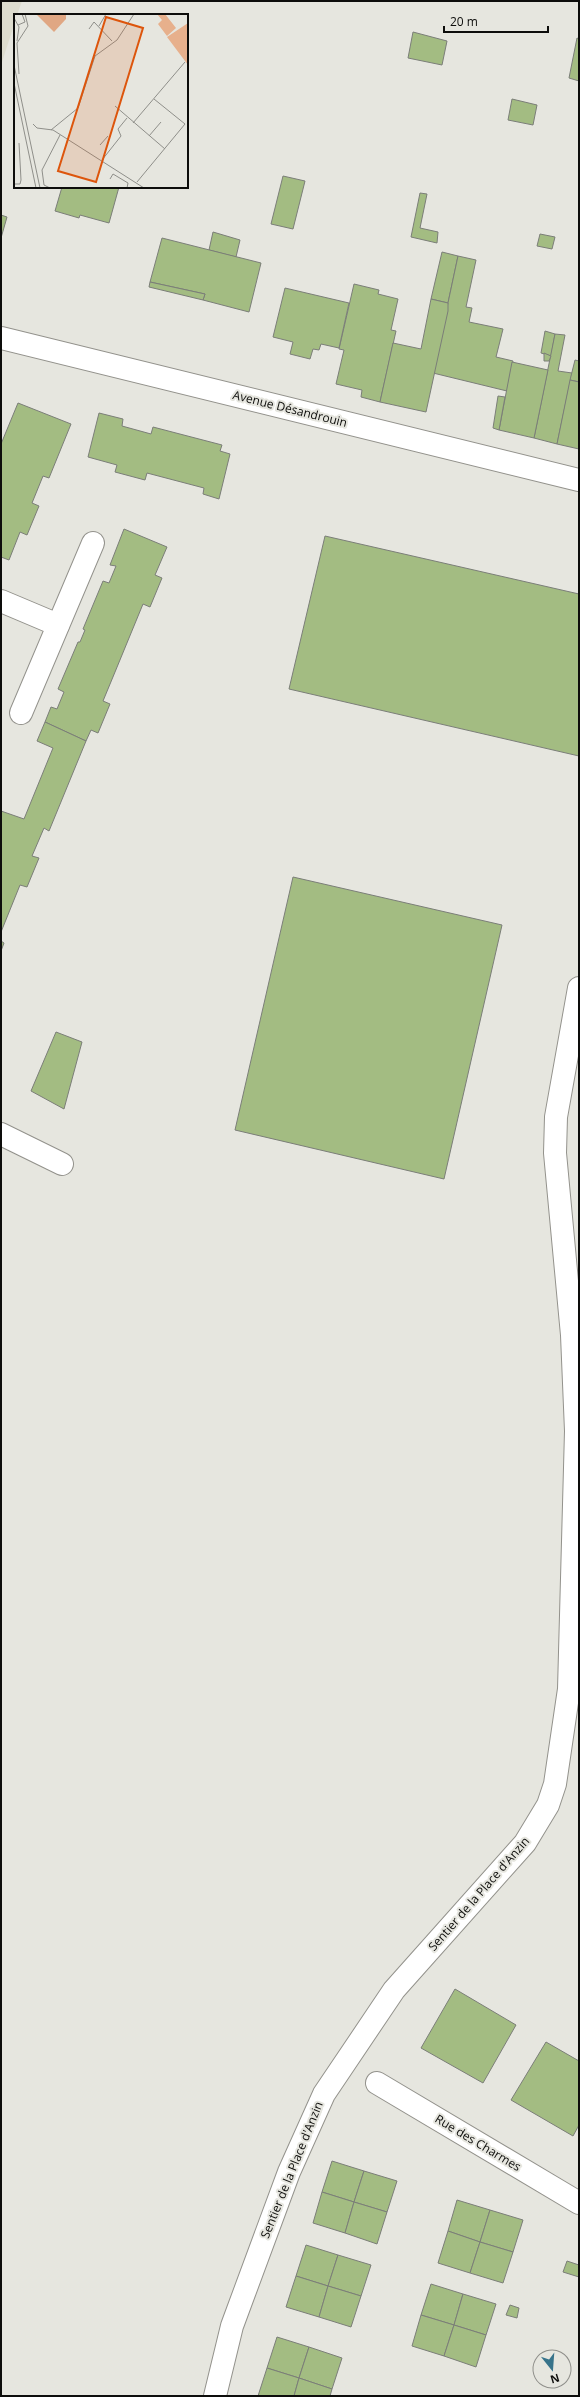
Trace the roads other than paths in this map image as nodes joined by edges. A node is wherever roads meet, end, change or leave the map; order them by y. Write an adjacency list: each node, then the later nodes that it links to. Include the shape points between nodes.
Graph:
1 (1, 339): 2 (street, Avenue Désandrouin)
2 (579, 480)
3 (93, 542): 5 (street)
4 (1, 601): 5 (street)
5 (58, 625): 6 (street)
6 (21, 713)
7 (579, 988): 12 (street, Sentier de la Place d'Anzin, via 556,1117 554,1153 572,1335 576,1431 569,1689 555,1784 548,1805 526,1843 394,1990 324,2094 289,2172 232,2326)
8 (1, 1134): 9 (street)
9 (62, 1164)
10 (376, 2083): 11 (street, Rue des Charmes)
11 (579, 2203)
12 (215, 2396)

